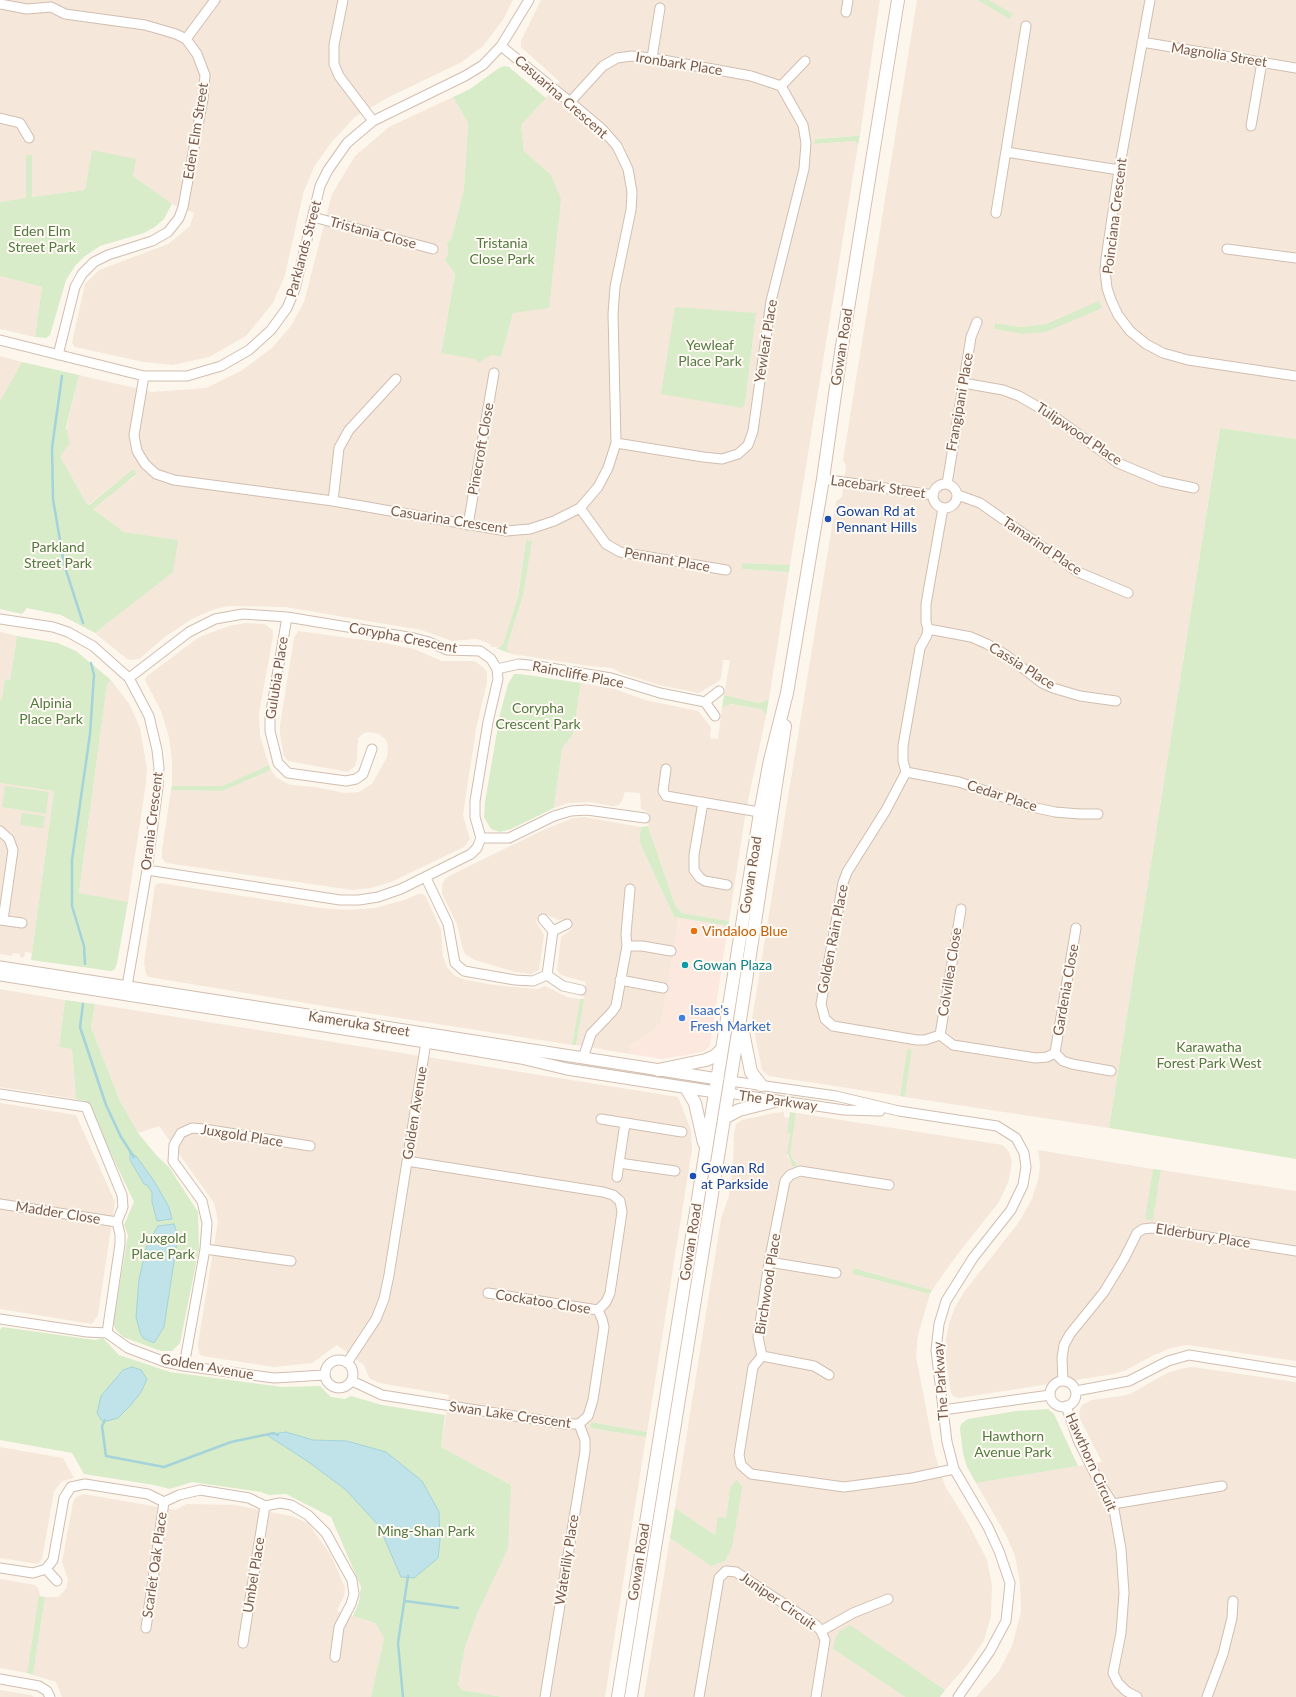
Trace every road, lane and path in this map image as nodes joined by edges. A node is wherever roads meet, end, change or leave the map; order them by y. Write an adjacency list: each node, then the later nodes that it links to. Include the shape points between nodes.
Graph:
1 (215, 0): 12 (street)
2 (342, 0): 22 (street, via 334,45 334,64 339,76)
3 (529, 0): 14 (street, Parklands Street)
4 (848, 0): 10 (street)
5 (898, 0): 41 (main road, Gowan Road)
6 (1150, 0): 13 (street, Poinciana Crescent)
7 (0, 4): 8 (street, via 27,9)
8 (51, 4): 12 (street, via 65,14 145,25)
9 (660, 8): 15 (street)
10 (846, 12)
11 (1026, 26): 25 (street)
12 (186, 38): 34 (street, Eden Elm Street, via 197,54 205,76 203,99 179,218 168,232 152,241 108,255 94,262 82,274 74,287)
13 (1142, 42): 17 (street, Magnolia Street); 26 (street, Poinciana Crescent)
14 (501, 46): 20 (street, Casuarina Crescent); 22 (street, Parklands Street, via 483,64 465,76)
15 (652, 58): 19 (street, Ironbark Place, via 751,76); 20 (street, Ironbark Place, via 617,58 603,66)
16 (805, 61): 19 (street)
17 (1262, 62): 18 (street, Magnolia Street); 23 (street)
18 (1296, 68)
19 (780, 86): 40 (street, Yewleaf Place, via 803,125 806,143 804,169 771,301 753,431 748,445 738,454 722,459)
20 (570, 102): 40 (street, Casuarina Crescent, via 617,146 628,169 632,192 632,210 615,287 613,314)
21 (0, 118): 24 (street, via 20,123)
22 (373, 121): 28 (street, Parklands Street, via 347,143 328,170 320,186)
23 (1251, 126)
24 (29, 138)
25 (1006, 152): 26 (street); 27 (street)
26 (1119, 170): 37 (street, Poinciana Crescent, via 1105,271 1111,300 1130,331 1163,353 1188,360)
27 (996, 213)
28 (313, 217): 29 (street, Tristania Close); 36 (street, Parklands Street, via 295,289 287,308 271,330 249,350 221,366 187,376)
29 (433, 249)
30 (1227, 249): 31 (street)
31 (1296, 258)
32 (977, 322): 39 (street, Frangipani Place, via 971,337)
33 (0, 340): 34 (street, Parklands Street)
34 (58, 355): 36 (street, Parklands Street)
35 (494, 373): 49 (street, Pinecroft Close)
36 (144, 376): 46 (street, Casuarina Crescent, via 134,435 137,451 145,464 156,474 174,480)
37 (1296, 376)
38 (396, 379): 46 (street, via 349,430 339,448)
39 (963, 383): 42 (street, Frangipani Place); 43 (street, Tulipwood Place, via 1020,396 1052,415 1118,462 1160,481)
40 (616, 443): 47 (street, Casuarina Crescent, via 608,468 598,487)
41 (823, 479): 44 (street, Lacebark Street); 65 (main road, Gowan Road, via 787,694 788,711)
42 (946, 484): 44 (street, via 936,488); 45 (street, via 954,488)
43 (1194, 488)
44 (933, 495): 48 (street, via 934,502)
45 (958, 495): 48 (street, via 951,507); 51 (street, Tamarind Place, via 980,503 1078,572)
46 (333, 501): 49 (street, Casuarina Crescent)
47 (580, 508): 49 (street, Casuarina Crescent, via 530,529 506,531); 50 (street, Pennant Place, via 606,544 620,552)
48 (943, 508): 54 (street, via 926,604)
49 (468, 525)
50 (726, 570)
51 (1128, 593)
52 (287, 617): 55 (street, Corypha Crescent, via 414,638 447,650 480,651 491,659); 56 (street, Corypha Crescent, via 243,614 215,619 189,632); 61 (street, Gulubia Place, via 270,717 270,731 278,762 288,773 346,781 363,774)
53 (0, 619): 56 (street, Orania Crescent, via 53,627 68,632 93,646)
54 (928, 629): 58 (street, Cassia Place, via 971,637 988,644 1053,688 1080,696); 63 (street, via 920,648 903,746 902,761)
55 (497, 669): 59 (street, Raincliffe Place, via 519,664 538,666 611,678 660,694); 69 (street, via 498,679 475,801 475,816)
56 (129, 678): 70 (street, Orania Crescent, via 149,716 159,768)
57 (719, 691): 59 (street)
58 (1116, 701)
59 (705, 702): 60 (street)
60 (715, 716)
61 (372, 749)
62 (666, 769): 64 (street, via 663,791 666,796)
63 (906, 772): 66 (street, Cedar Place, via 959,782 1032,807 1056,812); 91 (street, Golden Rain Place, via 843,883 821,1004 825,1019 833,1026 917,1040)
64 (703, 802): 65 (street); 72 (street, via 694,870 705,881)
65 (766, 813): 90 (main road, Gowan Road); 93 (main road, Gowan Road)
66 (1098, 814)
67 (645, 818): 69 (street, via 587,810 572,811 554,816 509,838)
68 (0, 831): 76 (street, via 9,839 13,850)
69 (481, 838): 71 (street, via 471,854)
70 (147, 870): 71 (street, via 340,900 378,897); 89 (street, Orania Crescent)
71 (426, 878): 85 (street, via 448,924 455,963 464,971 533,981)
72 (727, 885)
73 (630, 889): 81 (street)
74 (961, 909): 91 (street, Colvillea Close)
75 (543, 919): 80 (street)
76 (2, 920): 77 (street)
77 (22, 923)
78 (567, 924): 80 (street)
79 (1076, 928): 94 (street, Gardenia Close)
80 (553, 931): 85 (street)
81 (627, 946): 82 (street); 86 (street)
82 (671, 951)
83 (0, 967): 89 (street, Kameruka Street)
84 (0, 975): 89 (street, Kameruka Street)
85 (547, 975): 88 (street, via 563,986)
86 (620, 980): 87 (street); 95 (street, via 616,1006 591,1034)
87 (664, 988)
88 (581, 990)
89 (126, 991): 92 (street, Kameruka Street); 95 (street, Kameruka Street)
90 (740, 1020): 100 (main road, Gowan Road); 101 (main road, via 751,1072)
91 (940, 1035): 94 (street, via 952,1045 1036,1058)
92 (426, 1042): 97 (street, Kameruka Street); 114 (street, Golden Avenue)
93 (722, 1049): 96 (main road, via 706,1060); 99 (main road, Gowan Road)
94 (1055, 1053): 98 (street, via 1063,1061 1072,1064)
95 (583, 1058): 96 (street, Kameruka Street); 97 (street)
96 (658, 1070): 99 (street, Kameruka Street)
97 (581, 1071): 102 (street, Kameruka Street)
98 (1111, 1071)
99 (718, 1079): 100 (main road); 103 (main road, Gowan Road)
100 (730, 1081): 101 (street, The Parkway); 104 (main road, Gowan Road)
101 (761, 1085): 107 (street, The Parkway, via 836,1096)
102 (686, 1088): 103 (street, Kameruka Street); 113 (main road, via 695,1103)
103 (715, 1092): 104 (main road); 113 (main road, Gowan Road)
104 (728, 1093): 106 (street, The Parkway); 108 (main road, Gowan Road)
105 (0, 1094): 120 (street, via 86,1107 122,1195 123,1207)
106 (775, 1101): 107 (street, The Parkway, via 844,1110); 108 (main road, via 743,1109)
107 (899, 1111): 141 (street, The Parkway, via 997,1126 1016,1138 1024,1153 1026,1167 1023,1185 1011,1210 973,1258 946,1301 939,1324 936,1350)
108 (724, 1118): 161 (main road, Gowan Road)
109 (601, 1119): 110 (street)
110 (625, 1123): 111 (street); 115 (street)
111 (682, 1132)
112 (310, 1146): 121 (street, Juxgold Place, via 204,1129 192,1128 181,1134 174,1145 173,1161 202,1201 207,1223)
113 (706, 1148): 160 (main road, Gowan Road)
114 (406, 1161): 127 (street, via 613,1195 620,1202 622,1212 610,1293); 131 (street, Golden Avenue, via 384,1299 376,1319)
115 (619, 1162): 116 (street); 117 (street)
116 (675, 1171)
117 (617, 1177)
118 (889, 1186): 124 (street, Birchwood Place, via 800,1171 790,1175 785,1181)
119 (0, 1204): 120 (street, Madder Close)
120 (117, 1222): 129 (street, via 120,1244)
121 (205, 1249): 123 (street); 132 (street, Juxgold Place)
122 (1296, 1251): 136 (street, Elderbury Place, via 1143,1228 1137,1233 1104,1292 1064,1345)
123 (291, 1261)
124 (769, 1262): 125 (street); 130 (street, Birchwood Place, via 758,1338)
125 (836, 1273)
126 (488, 1293): 127 (street, Cockatoo Close)
127 (598, 1310): 142 (street, Swan Lake Crescent, via 604,1327 593,1400 588,1416)
128 (0, 1319): 129 (street)
129 (106, 1333): 132 (street, Golden Avenue, via 128,1348 165,1362)
130 (762, 1356): 135 (street, via 814,1366); 143 (street, via 753,1367 740,1455 741,1465 751,1474 844,1488)
131 (347, 1363): 134 (street, via 334,1361 327,1367); 137 (street, via 352,1369)
132 (184, 1366): 134 (street, Golden Avenue, via 274,1378)
133 (1296, 1372): 138 (street, Hawthorn Circuit, via 1189,1355 1168,1361 1129,1381)
134 (325, 1375): 137 (street, via 328,1384 336,1388 345,1387)
135 (829, 1375)
136 (1063, 1380): 138 (street, Hawthorn Circuit, via 1072,1383); 139 (street, via 1054,1385)
137 (352, 1381): 142 (street, Swan Lake Crescent, via 382,1395 565,1424)
138 (1076, 1391): 140 (street, Hawthorn Circuit, via 1074,1401)
139 (1050, 1394): 140 (street, Hawthorn Circuit, via 1056,1404); 141 (street)
140 (1066, 1406): 146 (street, Hawthorn Circuit, via 1078,1440)
141 (943, 1410): 143 (street, The Parkway, via 946,1442)
142 (579, 1424): 159 (street, Waterlily Place, via 585,1440 585,1451)
143 (954, 1469): 164 (street, The Parkway, via 988,1527 1010,1583 1006,1621 990,1652)
144 (1222, 1486): 146 (street)
145 (164, 1502): 147 (street, via 200,1490 248,1498); 149 (street, via 148,1494 85,1484 71,1488 64,1498 53,1560); 153 (street, Scarlet Oak Place)
146 (1113, 1504): 165 (street, Hawthorn Circuit, via 1121,1549 1124,1593 1114,1673 1118,1683)
147 (265, 1506): 155 (street, Umbel Place); 156 (street, via 280,1503 291,1505 308,1516 326,1532 352,1580 354,1594 340,1628)
148 (0, 1568): 149 (street, via 33,1573)
149 (46, 1569): 150 (street)
150 (57, 1581)
151 (888, 1599): 154 (street)
152 (1233, 1601): 166 (street, via 1232,1618 1223,1654)
153 (146, 1628)
154 (821, 1631): 162 (street, Juniper Circuit, via 816,1625 736,1572 726,1571 719,1578); 163 (street, Juniper Circuit, via 825,1640)
155 (243, 1643)
156 (335, 1657)
157 (0, 1679): 158 (street, via 39,1686 47,1691)
158 (50, 1697)
159 (545, 1697)
160 (618, 1697)
161 (631, 1697)
162 (699, 1697)
163 (816, 1697)
164 (958, 1697)
165 (1137, 1697)
166 (1207, 1697)

